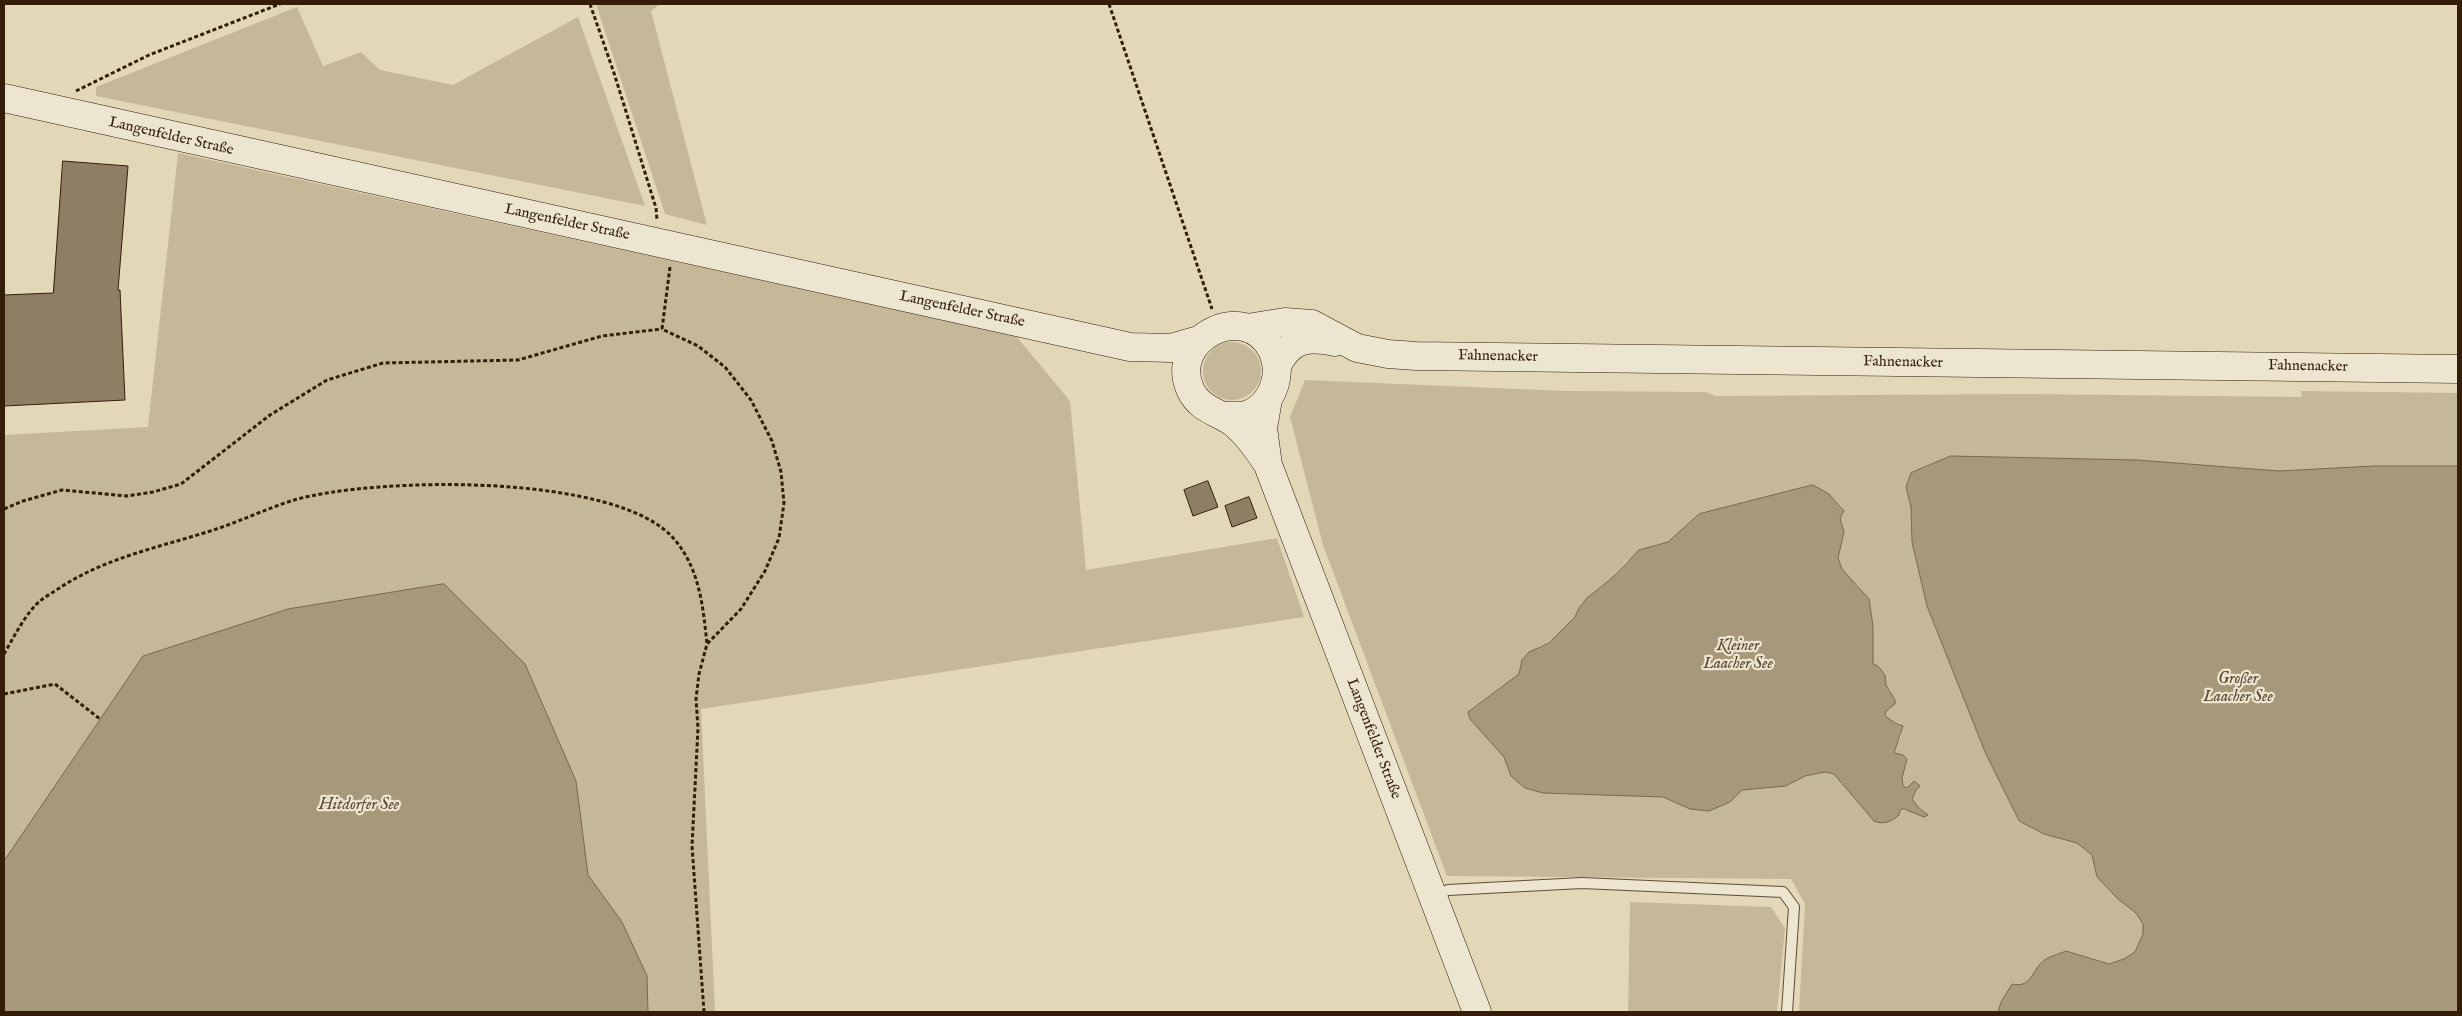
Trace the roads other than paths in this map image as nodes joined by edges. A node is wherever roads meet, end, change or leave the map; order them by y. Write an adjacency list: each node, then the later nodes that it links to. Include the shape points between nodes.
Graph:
1 (4, 98): 5 (street, Langenfelder Straße)
2 (1247, 328): 3 (street, Langenfelder Straße, via 1228,326); 4 (street, Fahnenacker, via 1285,322 1312,324); 6 (street, via 1264,339 1275,356)
3 (1209, 334): 5 (street, Langenfelder Straße, via 1170,348); 8 (street, via 1192,350 1188,361)
4 (1349, 345): 6 (street, Fahnenacker, via 1319,339 1297,342 1284,352); 7 (street, Fahnenacker, via 1371,352 1416,356)
5 (1130, 347): 8 (street, Langenfelder Straße, via 1166,365)
6 (1277, 366): 9 (street, Langenfelder Straße, via 1275,383)
7 (2458, 369)
8 (1188, 383): 10 (street, Langenfelder Straße, via 1198,402)
9 (1268, 399): 10 (street, via 1248,414); 11 (street, Langenfelder Straße, via 1263,428)
10 (1223, 416): 11 (street, Langenfelder Straße, via 1247,436)
11 (1268, 466): 12 (street, Langenfelder Straße)
12 (1440, 893): 13 (street, Langenfelder Straße); 14 (lane, via 1582,883 1783,892 1794,907)
13 (1477, 1012)
14 (1787, 1012)

